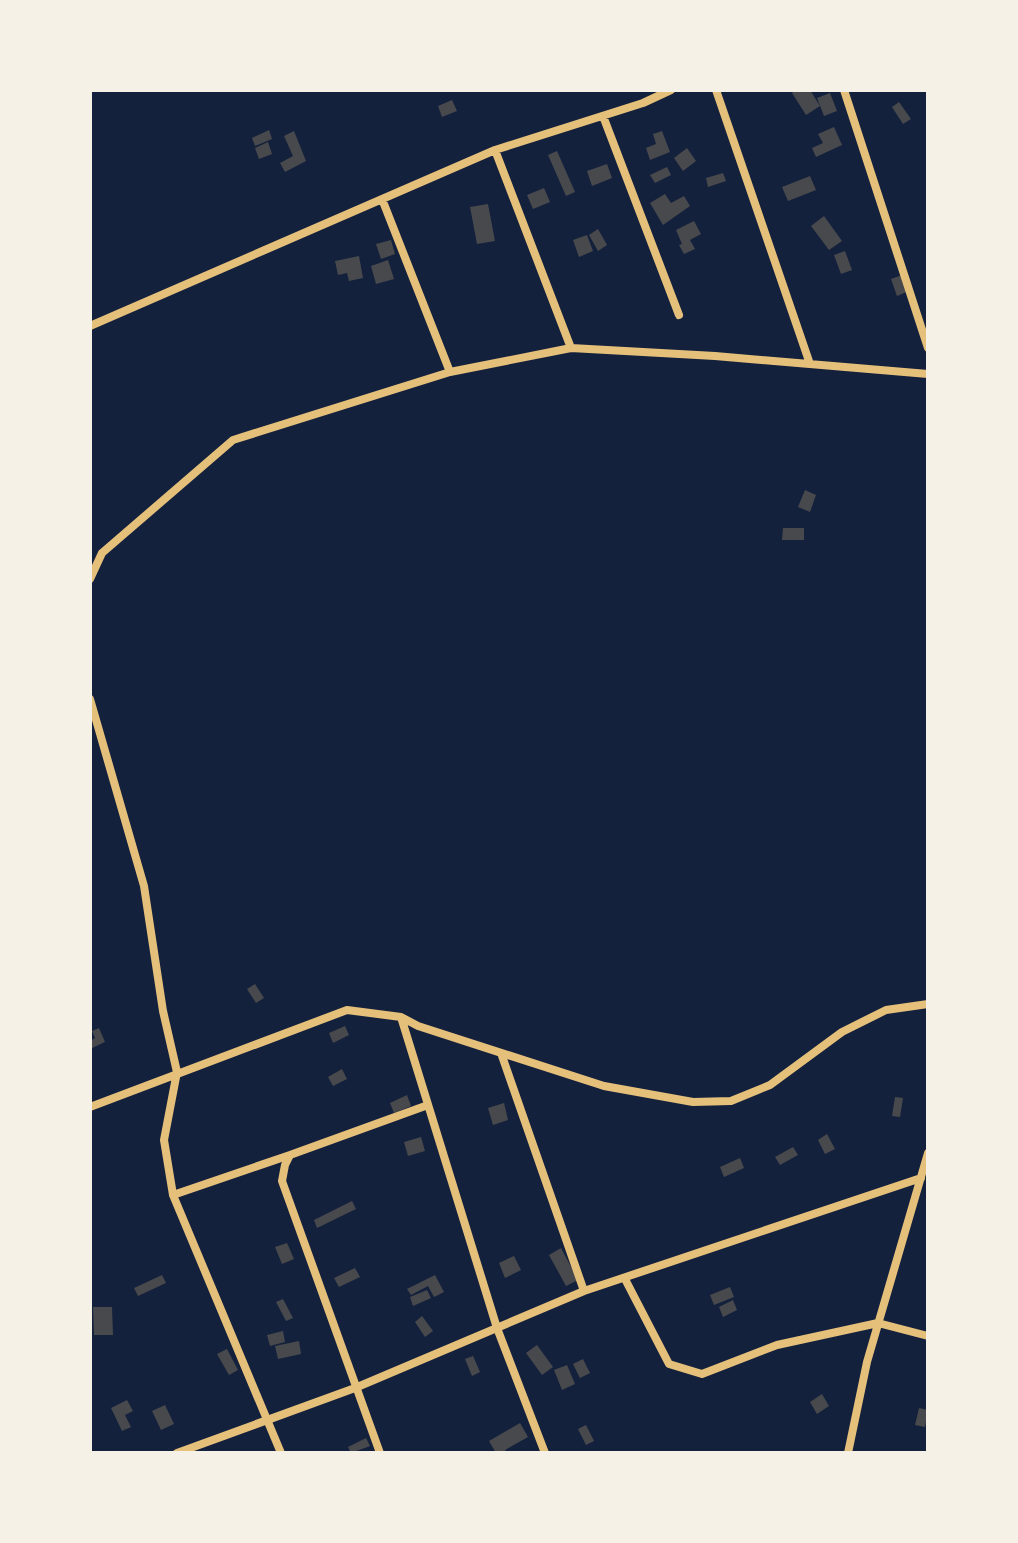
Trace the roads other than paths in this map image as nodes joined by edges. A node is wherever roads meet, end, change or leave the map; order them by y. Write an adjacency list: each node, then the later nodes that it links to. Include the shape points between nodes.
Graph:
1 (671, 90): 4 (street)
2 (716, 90): 11 (street)
3 (844, 90): 10 (street)
4 (603, 116): 5 (street); 7 (street)
5 (495, 150): 6 (street); 9 (street)
6 (382, 199): 8 (street); 12 (street)
7 (679, 315)
8 (90, 326)
9 (571, 348): 11 (street); 12 (street)
10 (928, 348)
11 (810, 364): 13 (street)
12 (450, 372): 14 (street, via 233,440 102,553)
13 (928, 374)
14 (90, 579)
15 (90, 699): 19 (street, via 144,886)
16 (928, 1004): 18 (street, via 886,1010 842,1032 770,1085 731,1101 693,1102 604,1086)
17 (401, 1017): 18 (street); 19 (street, via 347,1010); 20 (street)
18 (501, 1053): 28 (street)
19 (177, 1072): 21 (street); 26 (street, via 164,1140)
20 (428, 1105): 23 (street); 30 (street)
21 (90, 1107)
22 (928, 1153): 24 (street)
23 (290, 1155): 26 (street); 32 (street, via 282,1181)
24 (926, 1166): 25 (street)
25 (921, 1178): 27 (street); 29 (street)
26 (173, 1195): 33 (street)
27 (625, 1279): 28 (street); 29 (street, via 669,1364 702,1374 777,1345)
28 (584, 1291): 30 (street)
29 (878, 1323): 31 (street); 38 (street)
30 (497, 1328): 32 (street); 37 (street)
31 (928, 1336)
32 (355, 1388): 33 (street); 36 (street)
33 (268, 1418): 34 (street); 35 (street)
34 (177, 1453)
35 (281, 1453)
36 (380, 1453)
37 (545, 1453)
38 (848, 1453)

